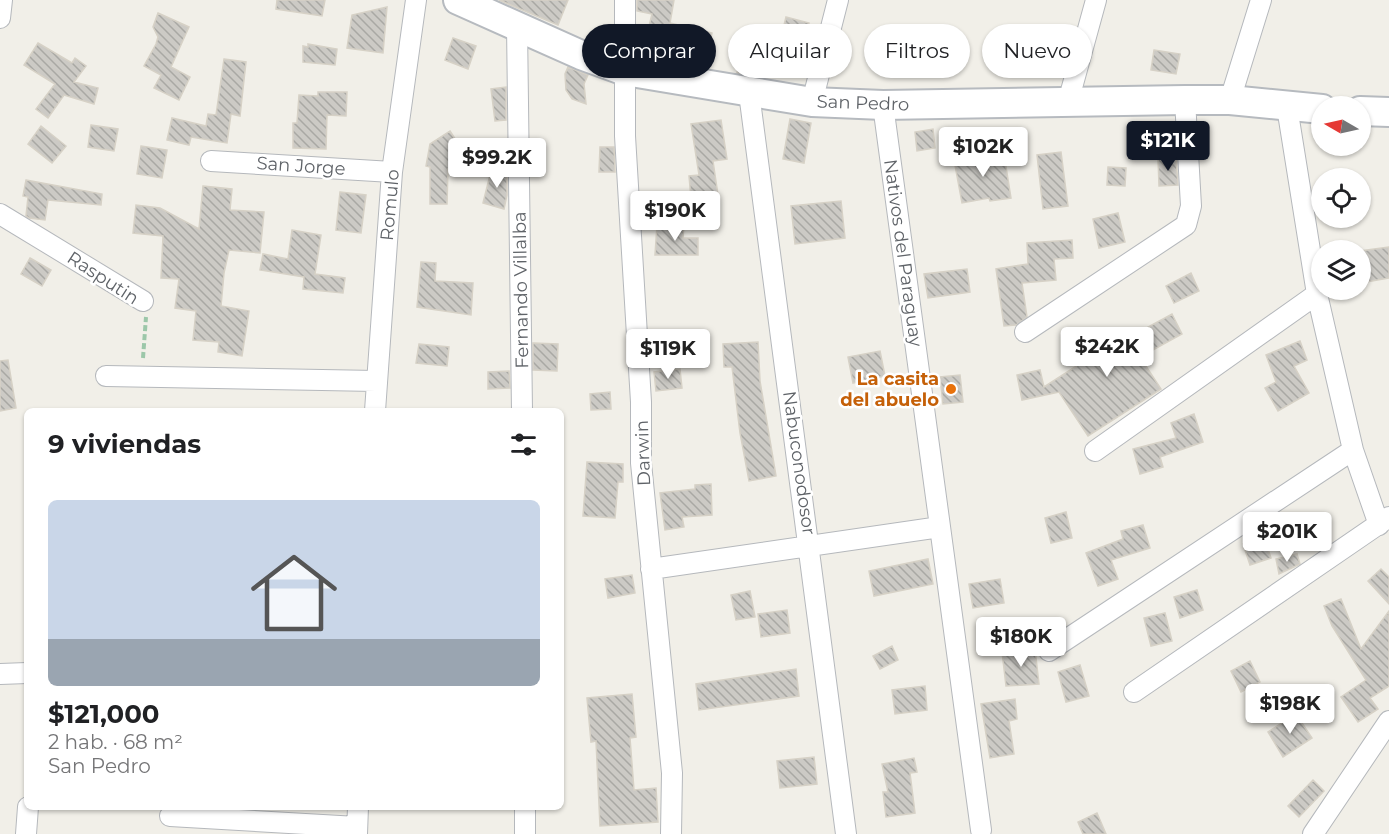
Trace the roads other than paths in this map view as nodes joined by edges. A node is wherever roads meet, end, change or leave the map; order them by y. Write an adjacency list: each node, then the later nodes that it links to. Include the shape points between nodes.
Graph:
1 (2, 0): 8 (street)
2 (416, 0): 25 (street, Romulo)
3 (458, 0): 10 (main road, San Pedro)
4 (625, 0): 9 (street, Darwin)
5 (838, 0): 17 (street)
6 (1096, 0): 18 (street)
7 (1261, 0): 16 (street)
8 (0, 18)
9 (625, 24)
10 (517, 26): 11 (main road, San Pedro); 35 (street, Fernando Villalba)
11 (582, 55)
12 (625, 78): 41 (street, Darwin, via 641,464)
13 (664, 78): 14 (main road, San Pedro)
14 (749, 93): 17 (main road, San Pedro); 40 (street, Nabuconodosor)
15 (1185, 100): 16 (main road, San Pedro); 18 (main road, San Pedro); 31 (street, via 1191,206 1186,225)
16 (1230, 100): 20 (main road, San Pedro)
17 (812, 102): 19 (main road, San Pedro)
18 (1068, 102): 19 (main road, San Pedro)
19 (883, 105): 39 (street, Nativos del Paraguay)
20 (1287, 107): 21 (main road, San Pedro); 27 (street)
21 (1311, 108)
22 (1371, 111): 23 (main road)
23 (1389, 112)
24 (211, 160): 25 (street, San Jorge)
25 (392, 172): 33 (street, Romulo)
26 (0, 214): 30 (street, Rasputin)
27 (1311, 257)
28 (1311, 298): 37 (street)
29 (1318, 300): 36 (street)
30 (143, 301)
31 (1025, 332)
32 (106, 376): 33 (street)
33 (376, 381): 34 (street, Romulo)
34 (375, 408)
35 (522, 408)
36 (1353, 450): 38 (street); 42 (street)
37 (1095, 451)
38 (1384, 521): 45 (street)
39 (940, 527): 40 (street); 52 (street, Nativos del Paraguay)
40 (810, 547): 41 (street); 56 (street, Nabuconodosor)
41 (651, 569): 55 (street, Darwin, via 672,773)
42 (1049, 651)
43 (24, 673): 44 (street)
44 (0, 674)
45 (1134, 692)
46 (1389, 721): 57 (street)
47 (28, 810): 53 (street)
48 (358, 810): 51 (street)
49 (525, 810): 54 (street)
50 (170, 816): 51 (street)
51 (357, 830)
52 (981, 830)
53 (26, 834)
54 (525, 834)
55 (671, 834)
56 (846, 834)
57 (1313, 834)

